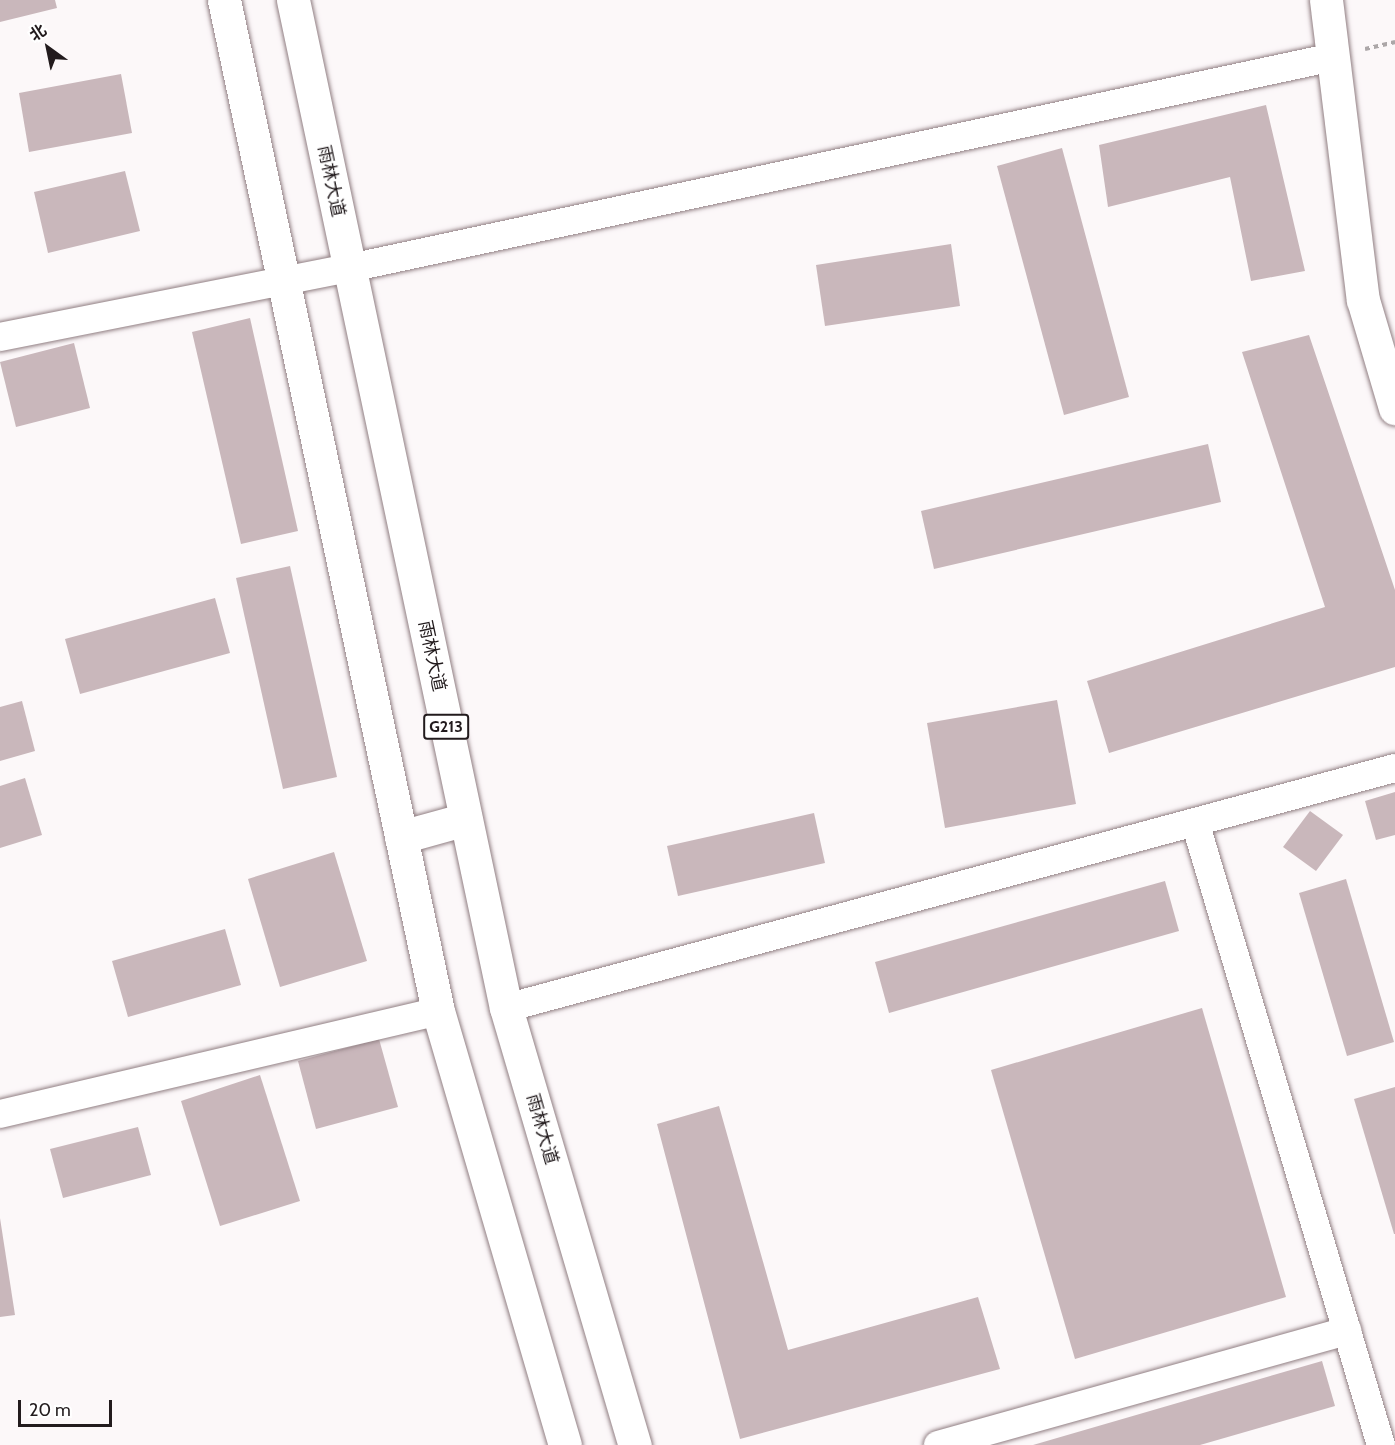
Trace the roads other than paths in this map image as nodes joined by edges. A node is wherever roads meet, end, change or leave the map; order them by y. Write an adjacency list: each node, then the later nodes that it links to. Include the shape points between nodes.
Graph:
1 (224, 0): 6 (main road)
2 (293, 0): 5 (main road, 雨林大道 / G213)
3 (1326, 0): 4 (main road)
4 (1333, 57): 5 (street); 8 (main road, via 1363,300)
5 (350, 268): 6 (street); 10 (main road, 雨林大道 / G213)
6 (283, 282): 7 (street); 12 (main road)
7 (0, 337)
8 (1395, 408)
9 (1395, 768): 11 (street)
10 (466, 819): 12 (main road); 13 (main road, 雨林大道 / G213)
11 (1194, 822): 13 (street); 16 (street)
12 (401, 837): 14 (main road)
13 (506, 1008): 18 (main road, 雨林大道 / G213)
14 (438, 1011): 15 (street); 17 (main road)
15 (0, 1114)
16 (1347, 1331): 19 (street); 20 (street)
17 (565, 1445)
18 (635, 1445)
19 (938, 1445)
20 (1381, 1445)

